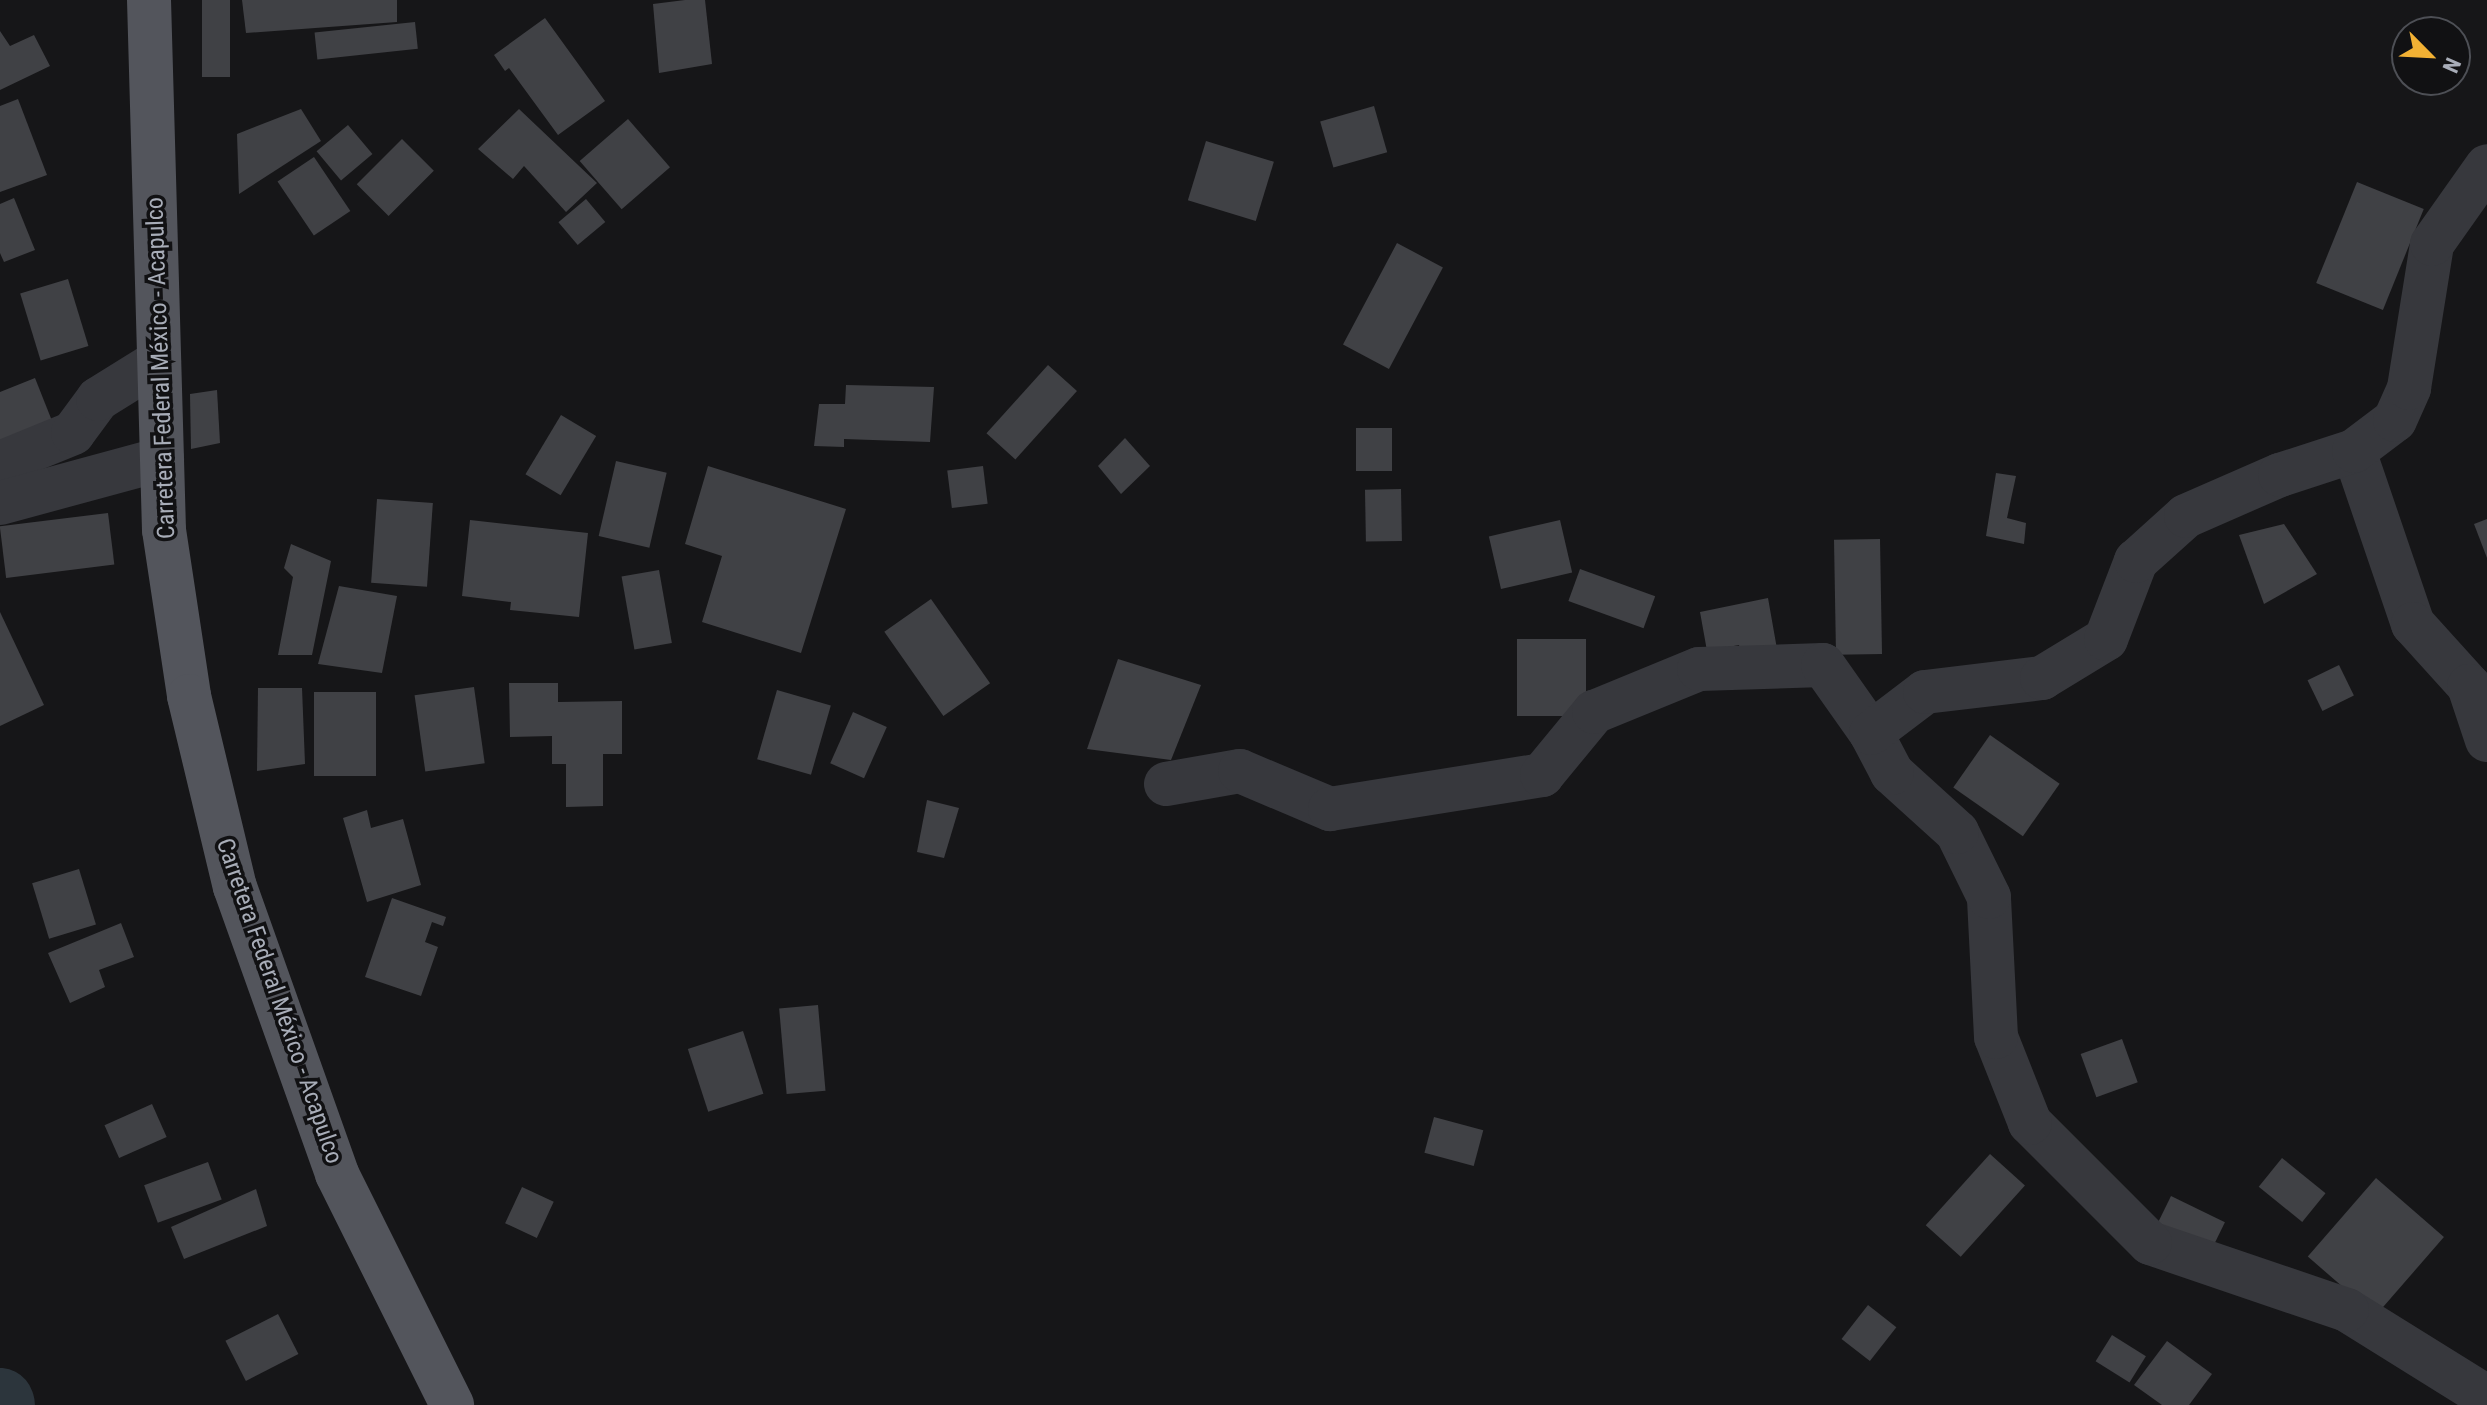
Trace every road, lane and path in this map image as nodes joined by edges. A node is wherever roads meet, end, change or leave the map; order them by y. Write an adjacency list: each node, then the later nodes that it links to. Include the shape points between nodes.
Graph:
1 (149, 0): 3 (main road, Carretera Federal México - Acapulco)
2 (2487, 166): 4 (street, via 2432,244 2409,388 2395,420)
3 (159, 361): 5 (main road, Carretera Federal México - Acapulco); 6 (street, via 98,399 73,433)
4 (2354, 451): 8 (street, via 2280,475 2186,516 2136,561 2106,639 2042,678 1925,692); 9 (street, via 2413,624 2469,686)
5 (162, 459): 7 (street); 11 (main road, Carretera Federal México - Acapulco, via 164,530 189,696 235,887 337,1174)
6 (0, 463)
7 (0, 503)
8 (1871, 733): 10 (street, via 1823,665 1699,669 1594,712 1542,775 1330,809 1240,771); 12 (street, via 1892,773 1957,832 1989,897 1996,1037 2030,1123 2150,1243 2347,1310 2477,1391)
9 (2487, 740)
10 (1166, 784)
11 (452, 1405)
12 (2487, 1405)

